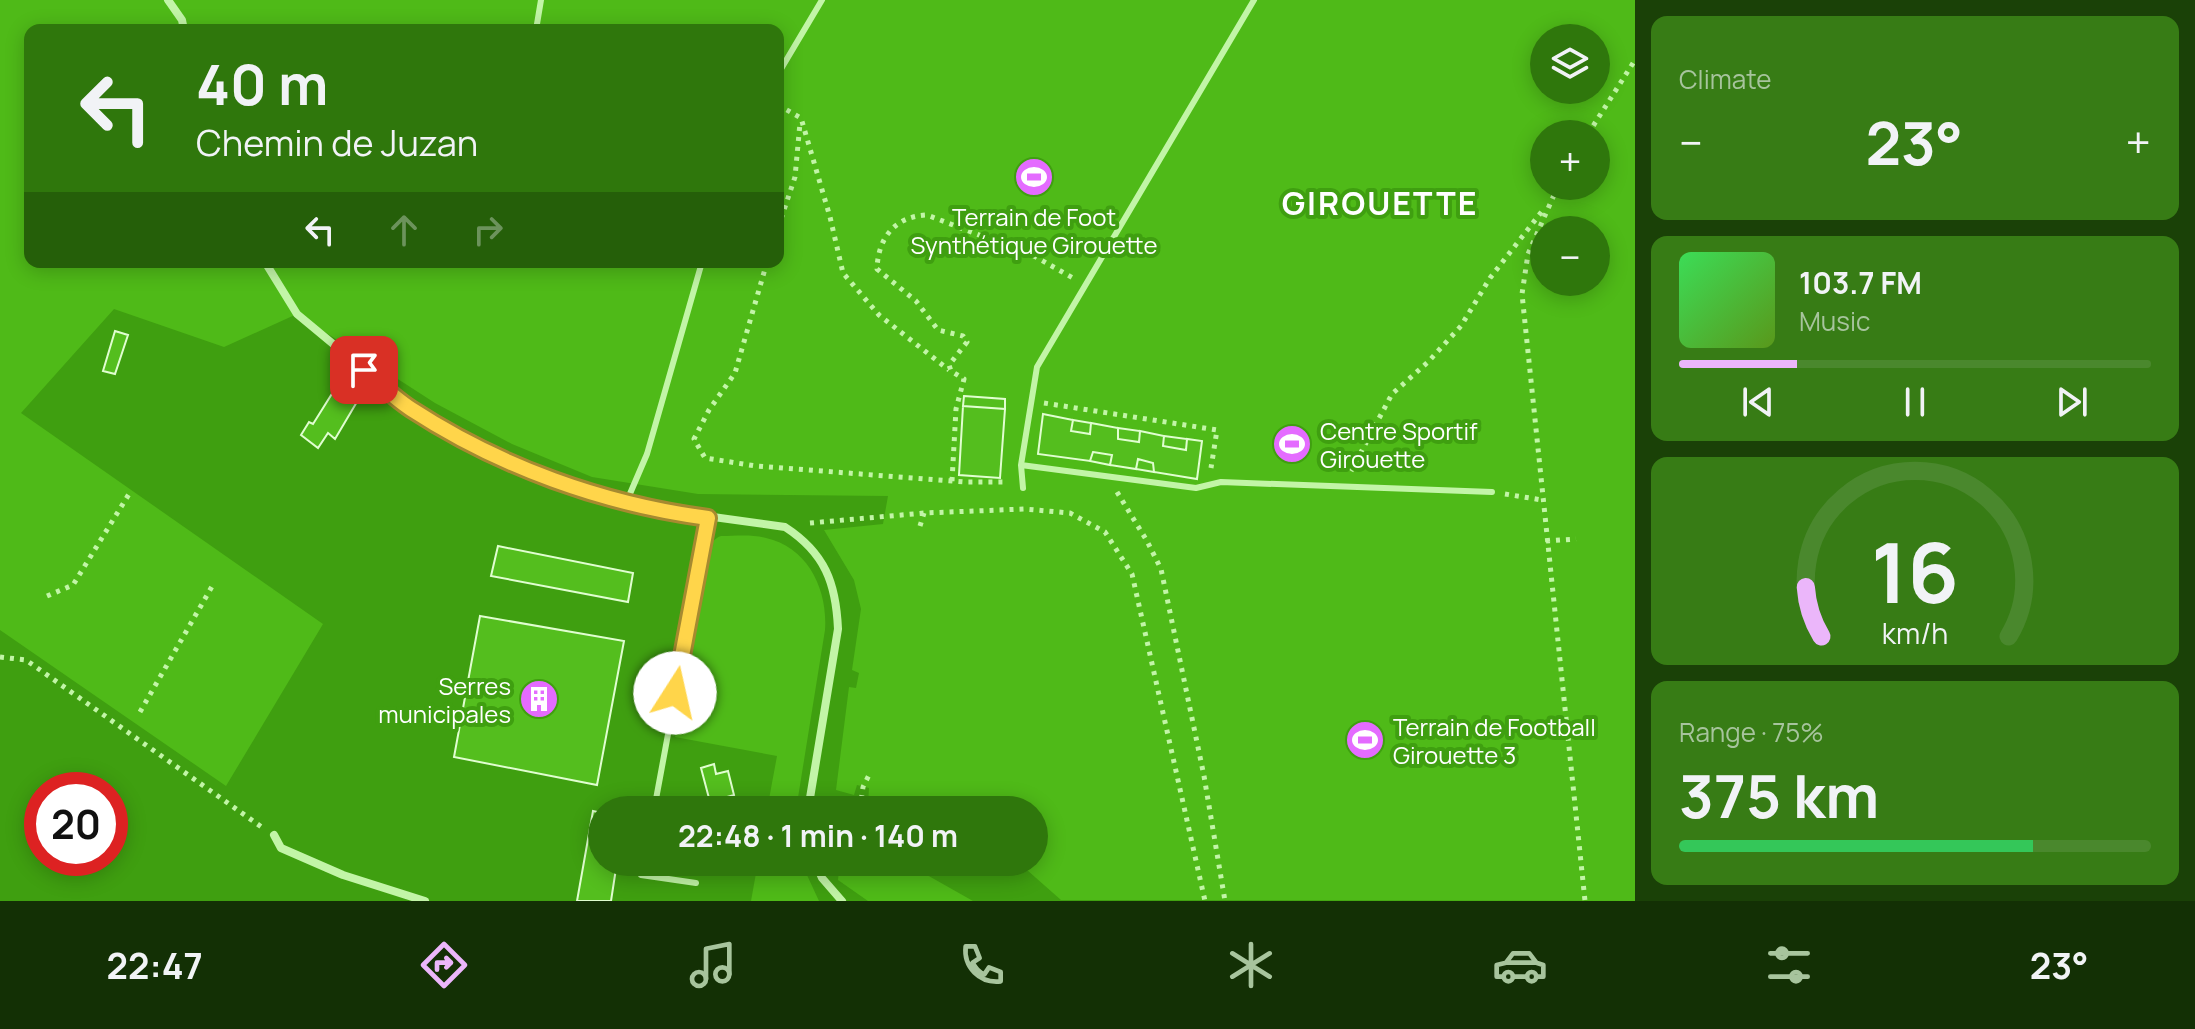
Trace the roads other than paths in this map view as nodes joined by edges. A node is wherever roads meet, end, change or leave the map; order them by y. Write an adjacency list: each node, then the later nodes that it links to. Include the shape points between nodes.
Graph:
1 (168, 0): 5 (street)
2 (541, 0): 6 (lane)
3 (822, 0): 7 (lane)
4 (1254, 0): 10 (lane, via 1037,367)
5 (183, 24)
6 (537, 24)
7 (784, 64)
8 (269, 268): 13 (street, via 297,314 409,407 521,468)
9 (700, 268): 13 (lane, via 647,454)
10 (1021, 465): 11 (lane); 12 (lane, via 1196,488 1221,482)
11 (1023, 485)
12 (1492, 492)
13 (626, 503): 14 (street)
14 (708, 518): 15 (lane); 16 (street, via 785,527 818,555 837,600 838,629)
15 (657, 796)
16 (810, 796)
17 (274, 835): 21 (street, via 281,848 330,870)
18 (648, 876): 20 (lane)
19 (821, 876): 22 (street)
20 (696, 883)
21 (425, 901)
22 (842, 901)

